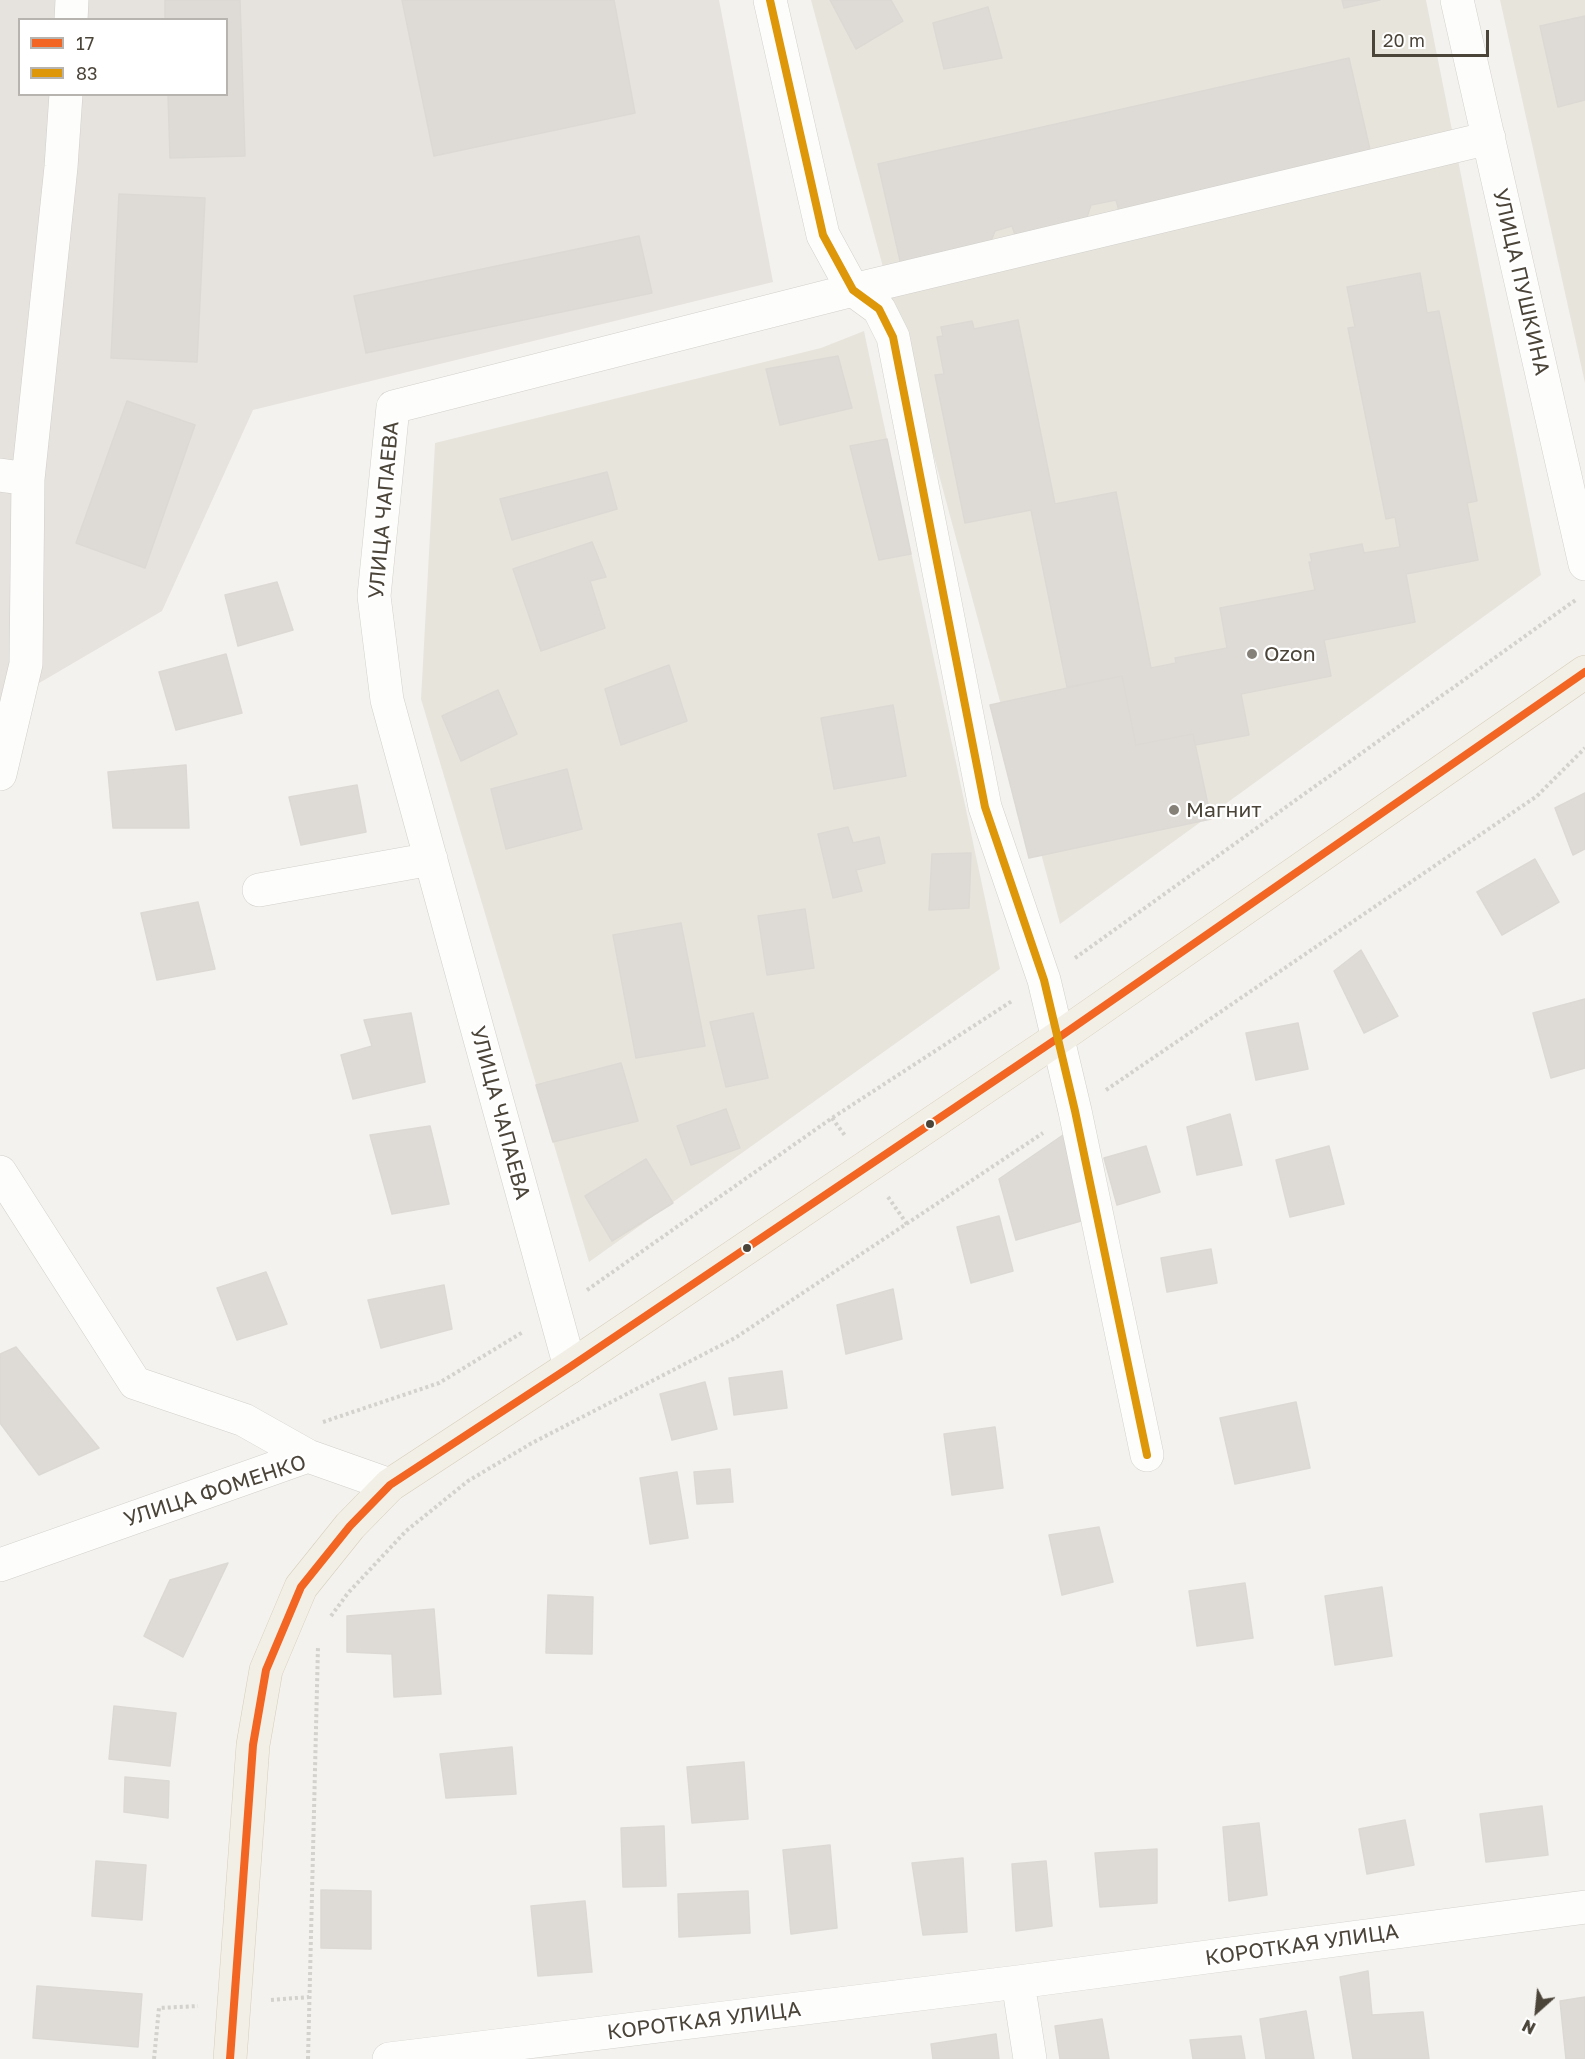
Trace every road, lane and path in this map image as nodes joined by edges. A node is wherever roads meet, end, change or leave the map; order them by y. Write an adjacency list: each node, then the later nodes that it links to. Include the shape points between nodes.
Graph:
1 (72, 0): 4 (street)
2 (770, 0): 7 (street, via 824,235)
3 (1458, 0): 6 (street, УЛИЦА ПУШКИНА)
4 (70, 18)
5 (66, 96): 8 (street, via 61,167)
6 (1489, 138): 7 (street); 9 (street, УЛИЦА ПУШКИНА)
7 (853, 290): 14 (street, УЛИЦА ЧАПАЕВА, via 393,407 374,596 387,700); 16 (street, via 879,309 893,337 985,807)
8 (14, 477): 13 (street, via 26,664)
9 (1585, 564)
10 (1585, 594): 16 (path)
11 (1585, 672): 17 (main road)
12 (1585, 748): 18 (path, via 1537,796)
13 (0, 774)
14 (431, 859): 15 (street); 20 (street, УЛИЦА ЧАПАЕВА)
15 (259, 890)
16 (1044, 980): 17 (street); 20 (path, via 832,1118)
17 (1058, 1038): 18 (street); 21 (main road)
18 (1075, 1111): 23 (street); 27 (path, via 735,1338 531,1443 468,1481 406,1531)
19 (0, 1172): 22 (street, via 135,1383 243,1420)
20 (555, 1313): 21 (street, УЛИЦА ЧАПАЕВА); 22 (path, via 439,1383)
21 (570, 1367): 25 (main road)
22 (271, 1436): 24 (street)
23 (1147, 1455)
24 (308, 1456): 25 (street, УЛИЦА ФОМЕНКО); 26 (street, УЛИЦА ФОМЕНКО)
25 (390, 1485): 31 (main road, via 301,1587 266,1670 253,1745)
26 (0, 1565)
27 (330, 1617)
28 (318, 1645): 32 (path)
29 (1585, 1907): 30 (street, КОРОТКАЯ УЛИЦА)
30 (1018, 1982): 33 (street, КОРОТКАЯ УЛИЦА); 34 (street)
31 (230, 2059)
32 (308, 2059)
33 (389, 2059)
34 (1030, 2059)

